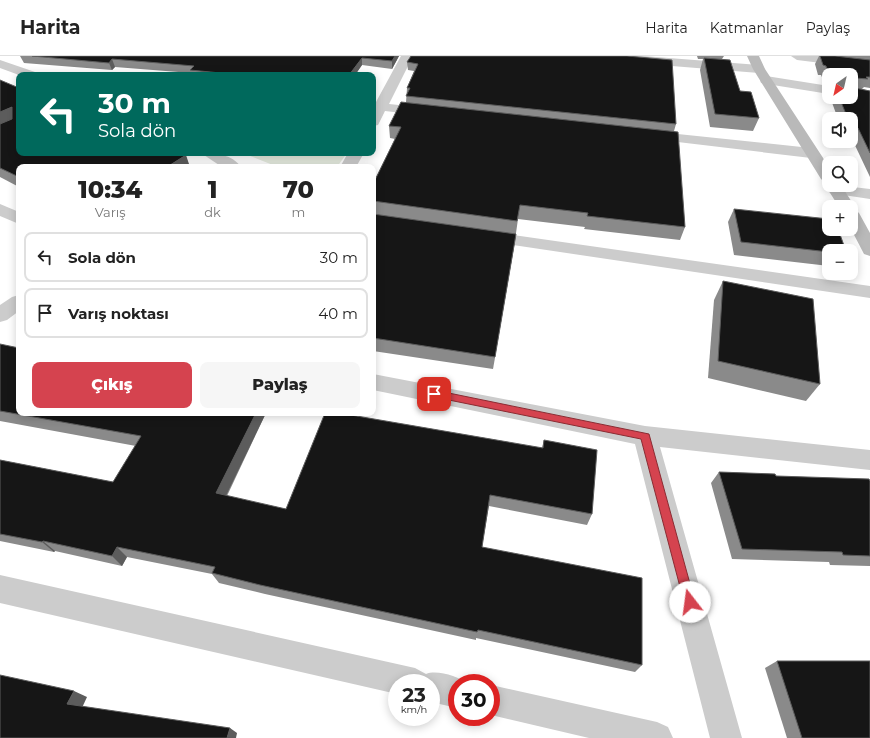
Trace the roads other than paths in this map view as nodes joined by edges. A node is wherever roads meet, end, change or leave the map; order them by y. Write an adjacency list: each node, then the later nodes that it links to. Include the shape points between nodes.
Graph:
1 (407, 56): 10 (street)
2 (597, 56): 8 (street)
3 (753, 56): 8 (main road)
4 (797, 56): 6 (street)
5 (0, 64): 7 (street)
6 (870, 65)
7 (22, 72)
8 (763, 75): 9 (street); 13 (main road)
9 (822, 88)
10 (377, 106): 11 (street)
11 (444, 113)
12 (632, 134): 13 (street)
13 (811, 153): 16 (main road)
14 (214, 156): 15 (street)
15 (228, 164)
16 (822, 169)
17 (858, 191): 18 (street)
18 (870, 194)
19 (0, 209): 20 (street)
20 (16, 217)
21 (858, 227): 23 (main road)
22 (468, 234): 24 (street)
23 (870, 250)
24 (870, 292)
25 (376, 383): 26 (street)
26 (645, 436): 27 (street); 32 (street)
27 (870, 460)
28 (0, 589): 29 (street)
29 (388, 677)
30 (500, 702): 31 (street)
31 (657, 738)
32 (726, 738)

